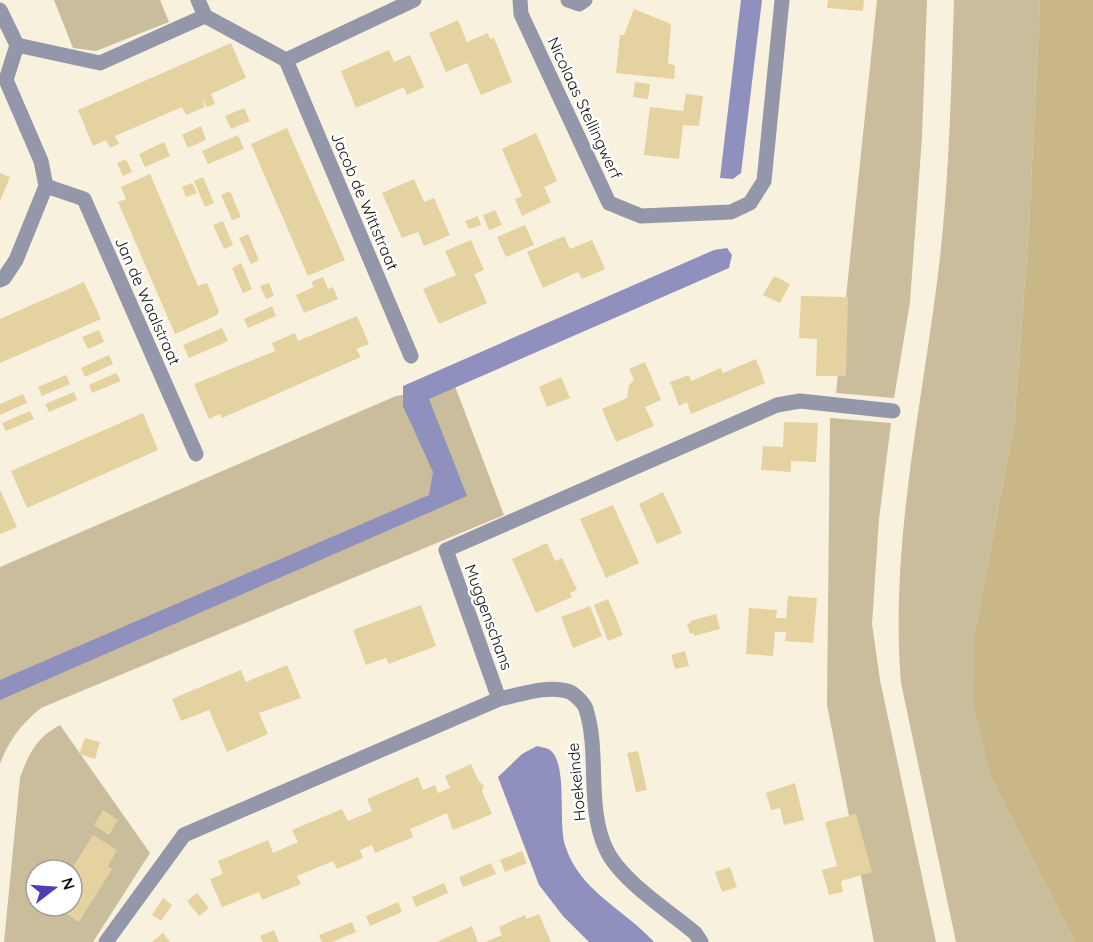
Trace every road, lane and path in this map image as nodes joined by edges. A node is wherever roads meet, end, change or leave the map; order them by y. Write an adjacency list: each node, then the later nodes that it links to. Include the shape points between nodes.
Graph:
1 (198, 0): 8 (street)
2 (414, 0): 10 (street)
3 (520, 0): 6 (street, Nicolaas Stellingwerf, via 521,14 609,203 641,216 731,212 750,203 764,181)
4 (568, 0): 5 (street, via 579,4)
5 (585, 0)
6 (782, 0)
7 (0, 10): 9 (street)
8 (205, 16): 9 (street, via 100,63); 10 (street)
9 (17, 45): 11 (street, via 6,80 41,161)
10 (286, 60): 13 (street, Jacob de Wittstraat)
11 (46, 186): 12 (street, via 16,260); 15 (street, Jan de Waalstraat, via 84,199)
12 (0, 280)
13 (411, 356)
14 (893, 411): 16 (street, Muggenschans, via 800,401 777,405 446,550)
15 (196, 454)
16 (499, 699): 17 (street, via 184,835); 18 (street, Hoekeinde, via 550,689 569,691 585,707 598,829 607,852 628,877)
17 (106, 942)
18 (701, 942)

